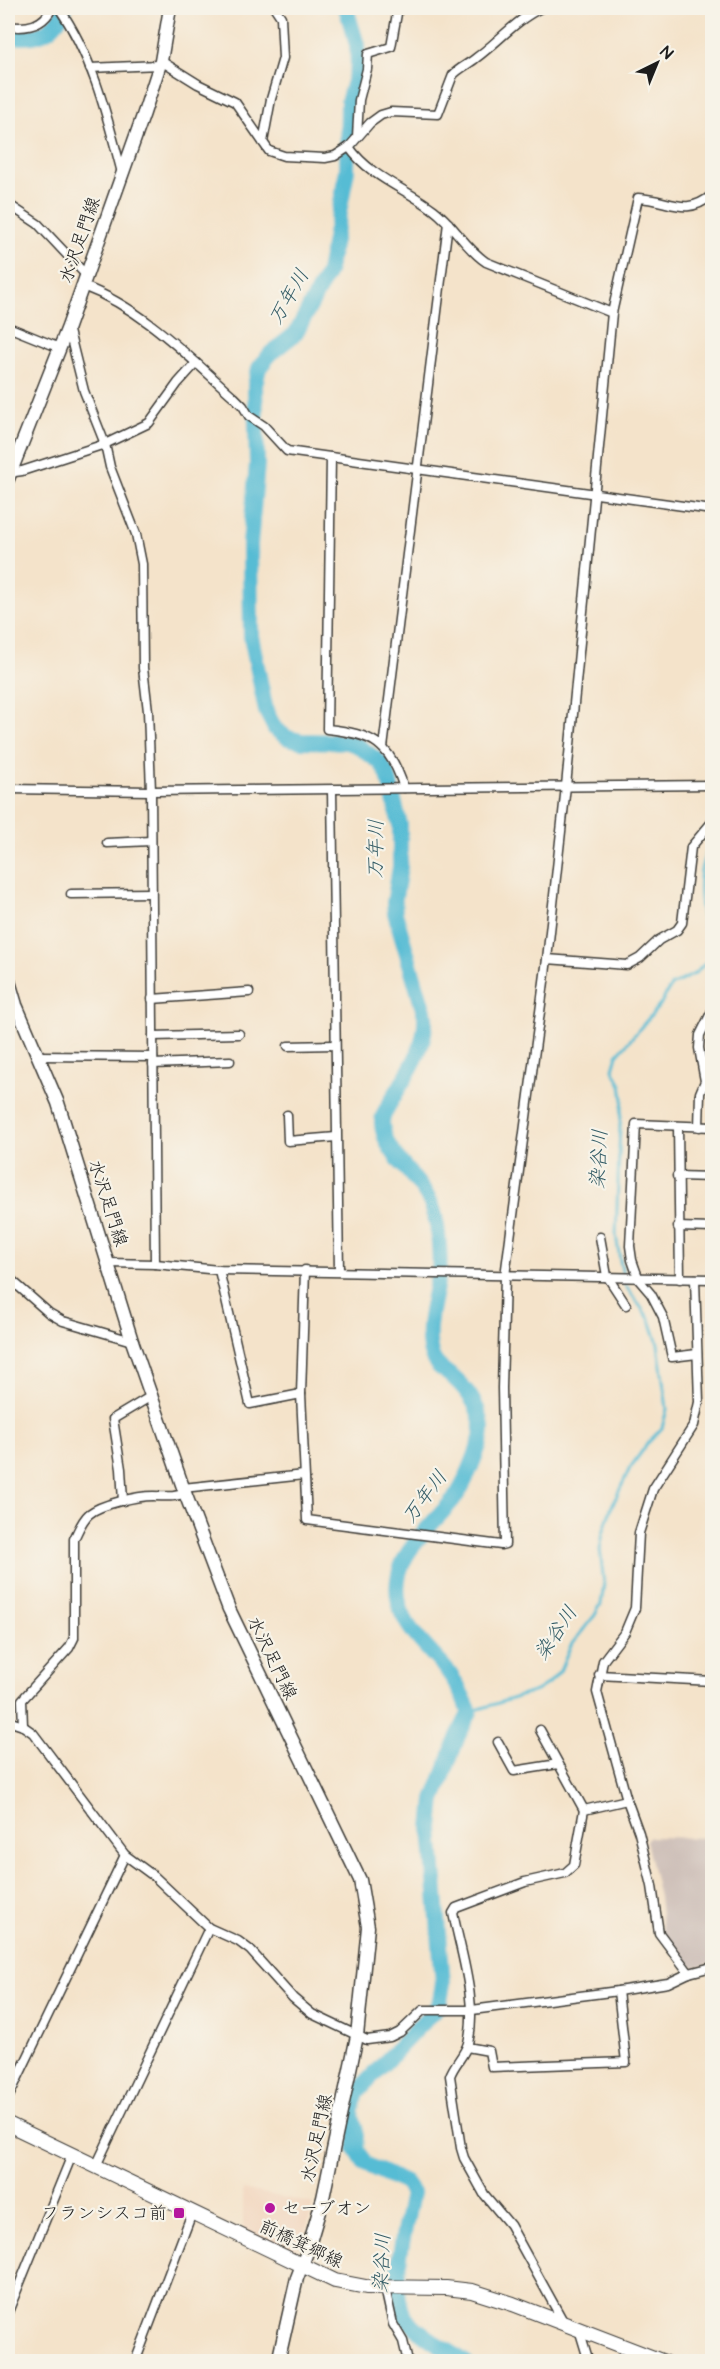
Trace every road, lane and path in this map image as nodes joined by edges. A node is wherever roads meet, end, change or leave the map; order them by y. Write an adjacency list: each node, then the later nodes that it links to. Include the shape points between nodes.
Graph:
1 (52, 8): 7 (street, via 32,27)
2 (170, 8): 8 (main road, 水沢足門線)
3 (275, 8): 11 (street, via 280,17 284,58)
4 (398, 8): 10 (street, via 391,47 368,54)
5 (541, 8): 10 (street, via 453,75 438,114 391,112 370,123)
6 (61, 10): 9 (street)
7 (8, 26)
8 (160, 63): 9 (street); 11 (street, via 235,102); 13 (main road, 水沢足門線)
9 (90, 68): 13 (street)
10 (357, 137): 12 (street)
11 (263, 142): 12 (street, via 269,151 294,157 325,158)
12 (349, 147): 16 (street, via 366,168 421,201)
13 (122, 172): 17 (main road, 水沢足門線)
14 (712, 195): 18 (street, via 696,207 638,198)
15 (8, 204): 17 (street, via 38,224)
16 (448, 223): 18 (street, via 486,262); 25 (street)
17 (85, 281): 20 (main road, 水沢足門線); 22 (street, via 153,326)
18 (612, 313): 27 (street)
19 (8, 327): 21 (street)
20 (68, 327): 21 (main road, 水沢足門線); 23 (street, via 84,391)
21 (60, 348): 26 (main road, 水沢足門線)
22 (196, 363): 23 (street, via 150,423); 24 (street, via 287,451)
23 (105, 444): 26 (street); 35 (street, via 140,550)
24 (331, 457): 25 (street); 29 (street, via 327,729 361,734)
25 (418, 468): 27 (street); 29 (street)
26 (8, 475)
27 (595, 494): 28 (street); 31 (street)
28 (712, 510)
29 (383, 748): 32 (street, via 395,764)
30 (712, 785): 31 (street)
31 (566, 786): 32 (street); 41 (street)
32 (404, 788): 34 (street)
33 (8, 789): 35 (street)
34 (332, 790): 35 (street); 48 (street)
35 (151, 791): 37 (street)
36 (712, 822): 41 (street, via 691,848 682,923 677,930 627,965)
37 (151, 841): 38 (street); 39 (street)
38 (106, 843)
39 (151, 893): 40 (street); 44 (street)
40 (71, 894)
41 (547, 959): 69 (street)
42 (8, 978): 50 (main road, 水沢足門線)
43 (249, 992): 44 (street)
44 (152, 999): 47 (street)
45 (712, 1011): 53 (street, via 700,1035 699,1048)
46 (239, 1034): 47 (street)
47 (153, 1036): 51 (street)
48 (334, 1045): 49 (street); 58 (street)
49 (288, 1046)
50 (38, 1056): 51 (street); 64 (main road, 水沢足門線, via 58,1103)
51 (153, 1060): 52 (street); 65 (street)
52 (230, 1061)
53 (709, 1071): 56 (street, via 700,1093)
54 (286, 1115): 58 (street, via 288,1141)
55 (678, 1126): 56 (street); 59 (street); 71 (street, via 636,1124 630,1246)
56 (699, 1127): 57 (street)
57 (712, 1127)
58 (336, 1137): 68 (street)
59 (678, 1176): 60 (street); 61 (street)
60 (712, 1178)
61 (678, 1227): 62 (street); 73 (street)
62 (712, 1228)
63 (600, 1238): 70 (street)
64 (108, 1263): 65 (street); 77 (main road, 水沢足門線)
65 (155, 1264): 66 (street)
66 (219, 1270): 67 (street); 79 (street, via 250,1404)
67 (305, 1270): 68 (street); 79 (street)
68 (339, 1271): 69 (street)
69 (505, 1276): 70 (street); 81 (street, via 504,1544 307,1520)
70 (607, 1276): 71 (street); 76 (street)
71 (634, 1276): 73 (street); 78 (street, via 655,1299 672,1357)
72 (8, 1277): 77 (street, via 63,1322)
73 (680, 1279): 74 (street)
74 (695, 1279): 75 (street); 78 (street)
75 (712, 1279)
76 (626, 1305)
77 (132, 1341): 80 (main road, 水沢足門線)
78 (697, 1354): 84 (street, via 698,1414 653,1489 639,1533 635,1608)
79 (301, 1394): 81 (street)
80 (153, 1395): 82 (main road, 水沢足門線); 83 (street, via 113,1419)
81 (304, 1475): 82 (street)
82 (184, 1490): 83 (street, via 171,1498); 99 (main road, 水沢足門線, via 238,1629 360,1880 369,1927)
83 (123, 1501): 87 (street, via 89,1514 74,1539 74,1638 22,1700)
84 (598, 1675): 85 (street); 91 (street, via 597,1692)
85 (712, 1681)
86 (8, 1721): 87 (street)
87 (23, 1726): 93 (street, via 33,1733)
88 (540, 1730): 90 (street)
89 (498, 1742): 90 (street, via 514,1771)
90 (558, 1764): 92 (street)
91 (627, 1800): 92 (street); 96 (street, via 652,1886 659,1933)
92 (584, 1810): 98 (street, via 574,1865 565,1873 525,1882 456,1908 453,1913)
93 (125, 1855): 94 (street); 101 (street)
94 (209, 1928): 99 (street, via 250,1950 312,2014); 104 (street)
95 (712, 1967): 96 (street)
96 (689, 1973): 97 (street, via 668,1983)
97 (618, 1991): 98 (street); 100 (street, via 626,2062 492,2067 489,2051)
98 (472, 2010): 99 (street, via 423,2010 390,2037 368,2040); 100 (street)
99 (357, 2036): 106 (main road, 水沢足門線, via 323,2198)
100 (467, 2047): 109 (street, via 450,2076 461,2148 484,2194 510,2225)
101 (8, 2098)
102 (8, 2124): 103 (main road, 前橋箕郷線)
103 (72, 2156): 104 (main road, 前橋箕郷線); 108 (street)
104 (96, 2166): 105 (main road, 前橋箕郷線)
105 (192, 2213): 106 (main road, 前橋箕郷線); 111 (street)
106 (302, 2265): 107 (main road, 前橋箕郷線, via 344,2283); 112 (main road, 水沢足門線)
107 (388, 2288): 109 (main road, 前橋箕郷線, via 472,2291); 113 (street, via 393,2324)
108 (8, 2312)
109 (564, 2323): 110 (main road, 前橋箕郷線)
110 (579, 2329): 114 (street); 115 (main road, 前橋箕郷線)
111 (135, 2361)
112 (278, 2361)
113 (408, 2361)
114 (589, 2361)
115 (664, 2361)

